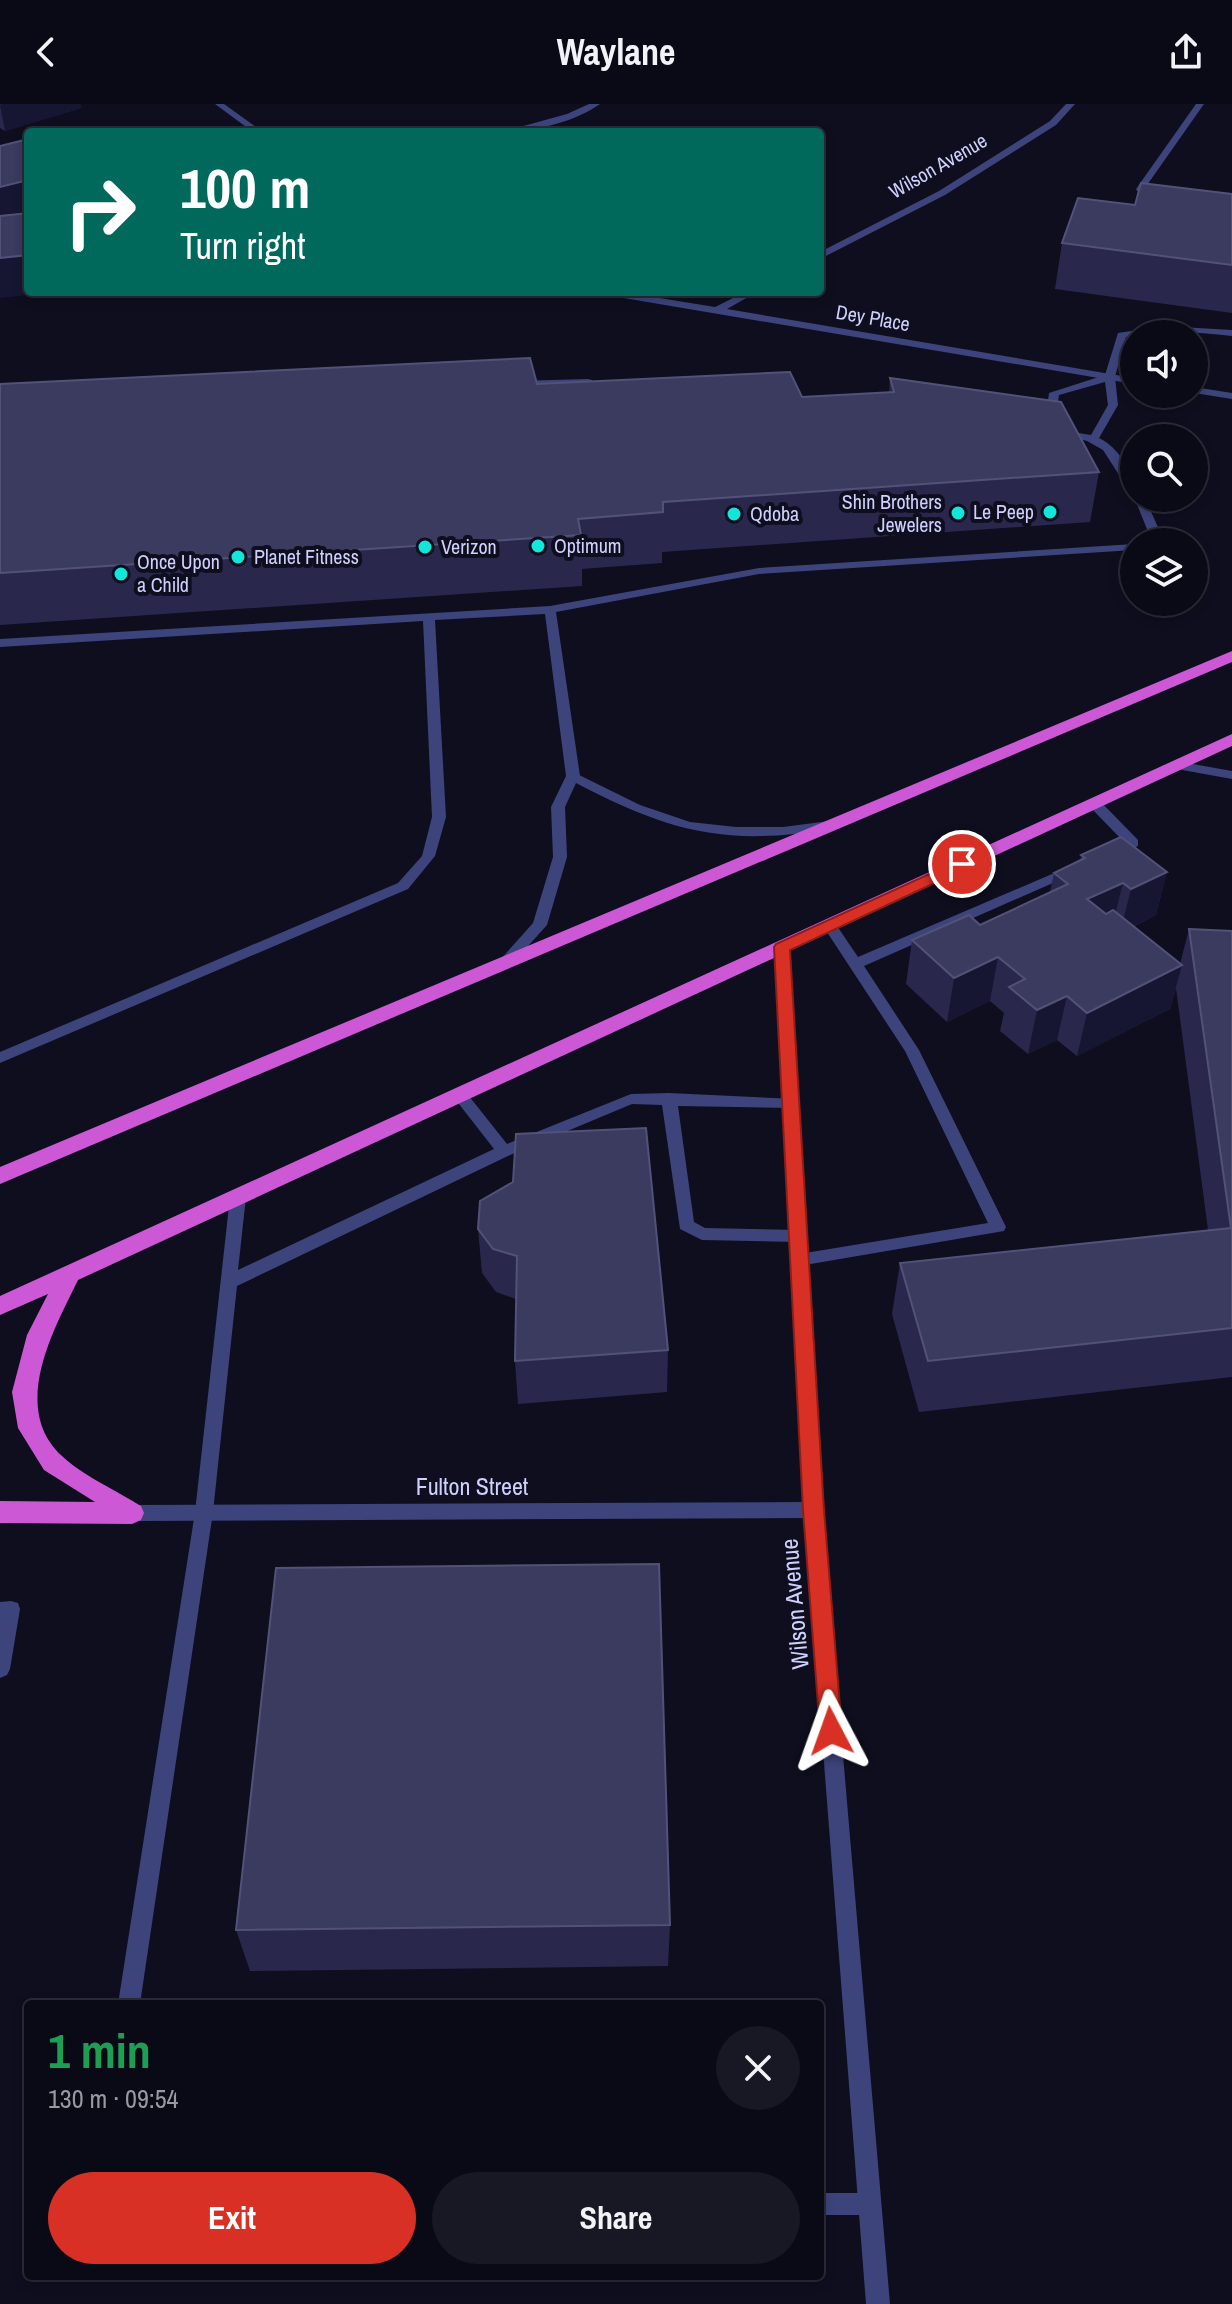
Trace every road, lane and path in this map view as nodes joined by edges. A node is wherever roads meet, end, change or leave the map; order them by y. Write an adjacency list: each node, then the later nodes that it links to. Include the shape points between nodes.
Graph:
1 (219, 104): 5 (street)
2 (596, 104): 6 (street)
3 (1071, 104): 8 (street, Wilson Avenue, via 1053,123 942,193)
4 (1200, 104): 7 (street, via 1140,189)
5 (253, 128)
6 (522, 128)
7 (1162, 194)
8 (824, 254)
9 (631, 296): 11 (street, Dey Place)
10 (744, 296): 11 (street)
11 (718, 310): 13 (street, Dey Place)
12 (1232, 333): 13 (street, via 1191,328 1122,335)
13 (1110, 377): 14 (street, Dey Place); 19 (street, via 1113,405); 19 (street, via 1054,393 1048,432)
14 (1120, 379)
15 (595, 382): 16 (street)
16 (506, 384)
17 (1208, 392): 18 (street)
18 (1232, 396)
19 (1095, 437): 20 (street, via 1108,446)
20 (1120, 466)
21 (1120, 548): 22 (street, via 759,571)
22 (550, 610): 23 (street); 29 (street)
23 (429, 619): 24 (street); 38 (street, via 439,817 423,867 403,886)
24 (0, 643)
25 (1232, 656): 31 (highway)
26 (1232, 739): 27 (highway)
27 (1176, 765): 28 (street); 30 (highway)
28 (1232, 775)
29 (573, 776): 31 (street, via 645,812 707,829 786,832); 36 (street, via 558,807 560,857 540,925)
30 (1094, 803): 32 (street, via 1133,843); 34 (highway)
31 (836, 823): 36 (highway)
32 (1104, 856)
33 (1089, 862): 37 (street)
34 (830, 926): 35 (highway); 37 (street)
35 (782, 947): 39 (highway); 41 (street, Wilson Avenue)
36 (505, 963): 43 (highway)
37 (855, 964): 46 (street, via 912,1050 998,1227)
38 (0, 1058)
39 (460, 1095): 42 (street); 44 (highway)
40 (669, 1098): 41 (street); 42 (street, via 631,1099); 45 (street, via 686,1225 702,1234)
41 (791, 1103): 45 (street, Wilson Avenue)
42 (504, 1151): 48 (street)
43 (0, 1176)
44 (238, 1197): 47 (highway); 48 (street)
45 (798, 1236): 46 (street, Wilson Avenue)
46 (799, 1260): 50 (street, Wilson Avenue)
47 (68, 1277): 49 (highway); 53 (highway, via 39,1335 24,1392 30,1428 53,1463)
48 (229, 1282): 52 (street)
49 (0, 1306)
50 (813, 1510): 52 (street, Fulton Street); 58 (street, Wilson Avenue)
51 (0, 1512): 53 (highway)
52 (204, 1512): 53 (street, Fulton Street); 56 (street)
53 (132, 1513)
54 (0, 1610): 55 (street, via 11,1609)
55 (0, 1669)
56 (130, 2000)
57 (824, 2204): 58 (street)
58 (869, 2204): 59 (street, Wilson Avenue)
59 (878, 2304)

